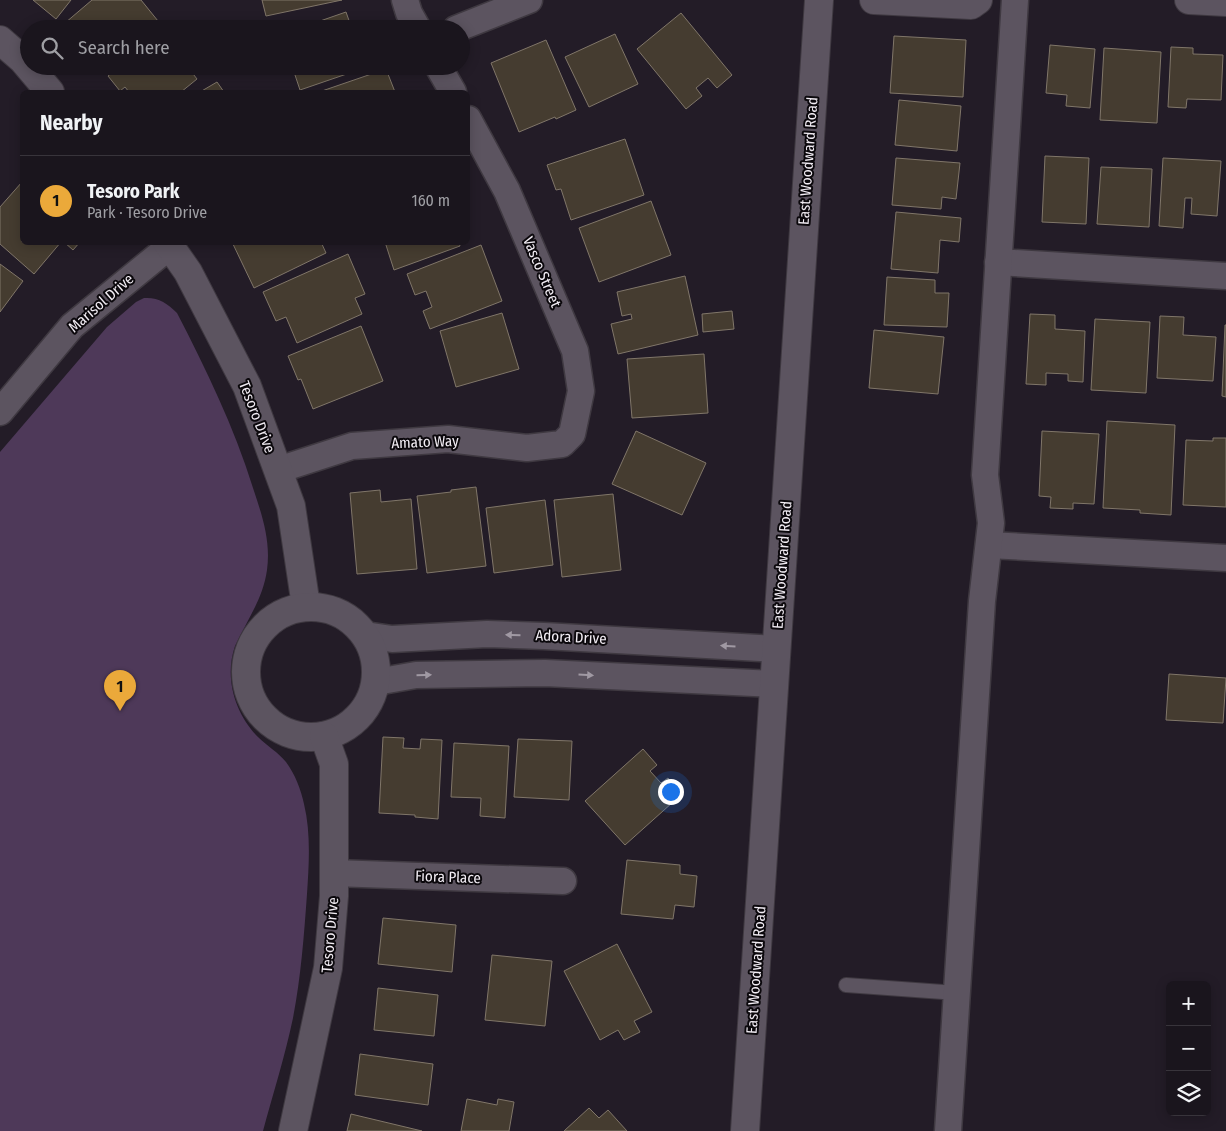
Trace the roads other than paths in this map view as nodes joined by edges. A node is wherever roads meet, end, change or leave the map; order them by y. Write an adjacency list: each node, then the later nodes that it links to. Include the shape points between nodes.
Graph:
1 (405, 0): 9 (street)
2 (529, 0): 10 (street)
3 (820, 0): 29 (street, East Woodward Road)
4 (874, 0): 5 (street, via 971,5)
5 (978, 0)
6 (1015, 0): 20 (street)
7 (1189, 0): 8 (street)
8 (1226, 2)
9 (413, 20)
10 (470, 23)
11 (0, 40): 12 (street)
12 (20, 57)
13 (36, 75): 15 (street)
14 (443, 75): 16 (street)
15 (48, 90)
16 (452, 90)
17 (470, 124): 23 (street, Vasco Street, via 506,191 576,351 581,391)
18 (168, 245): 22 (street, Marisol Drive, via 72,326)
19 (170, 245): 24 (street, Tesoro Drive, via 188,272 247,386)
20 (998, 262): 21 (street); 25 (street, via 985,476)
21 (1226, 276)
22 (0, 412)
23 (572, 434): 24 (street, Amato Way, via 562,444 527,448 448,439 352,446)
24 (278, 470): 27 (street, Tesoro Drive, via 292,506)
25 (989, 545): 26 (street); 36 (street, via 982,600)
26 (1226, 558)
27 (306, 606): 28 (street, via 340,612); 32 (street, via 286,611 268,623 254,639 247,660 246,681 253,701 265,719 282,731 303,737)
28 (365, 635): 29 (street, Adora Drive, one-way to 28, via 534,635 392,639); 30 (street, via 373,650)
29 (776, 649): 31 (street, East Woodward Road)
30 (376, 682): 31 (street, one-way to 31, via 416,675 546,673); 32 (street, via 370,701 358,717 343,729)
31 (774, 684): 38 (street, East Woodward Road)
32 (324, 736): 33 (street, Tesoro Drive, via 334,764)
33 (334, 873): 34 (street, Fiora Place); 37 (street, Tesoro Drive, via 328,968)
34 (563, 881)
35 (846, 985): 36 (lane)
36 (957, 993): 39 (street)
37 (293, 1131)
38 (745, 1131)
39 (948, 1131)

